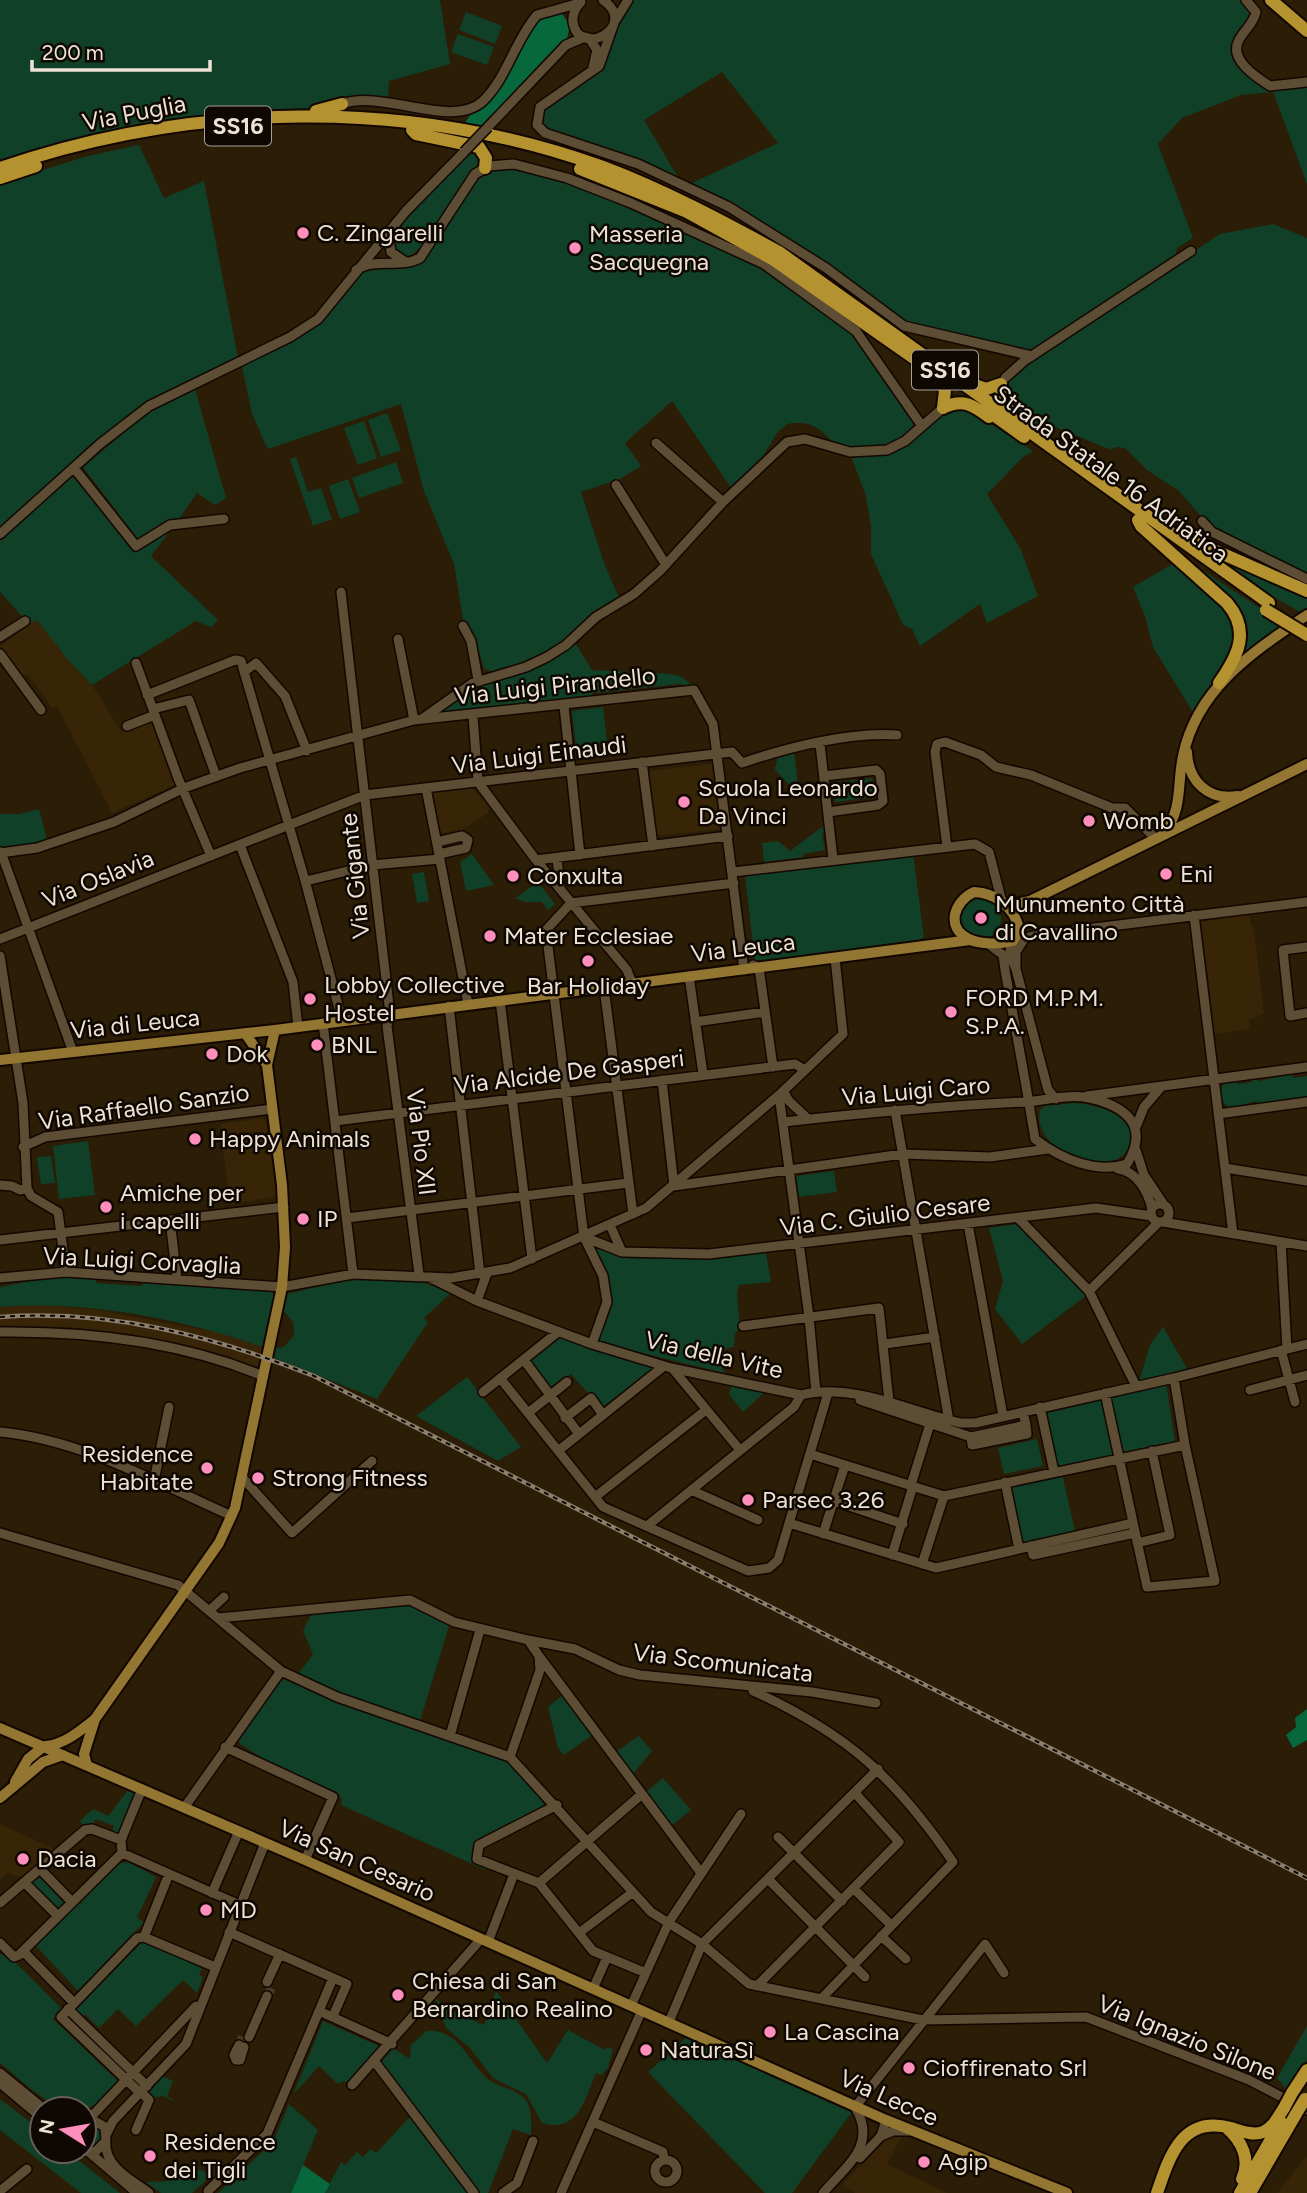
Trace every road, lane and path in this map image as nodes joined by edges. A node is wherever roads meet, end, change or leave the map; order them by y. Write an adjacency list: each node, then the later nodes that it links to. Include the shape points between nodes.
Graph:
1 (603, 0): 10 (street, via 611,7)
2 (628, 0): 10 (street)
3 (1246, 0): 15 (street, via 1256,12 1237,44 1239,60 1270,86)
4 (1271, 0): 11 (highway)
5 (1283, 0): 8 (highway)
6 (582, 1): 7 (street); 9 (street, via 573,14)
7 (554, 9): 9 (street); 16 (street, via 543,10 533,19 489,93 474,107 454,112 377,100)
8 (1307, 21)
9 (574, 24): 12 (street); 13 (street)
10 (613, 24): 12 (street, via 605,36); 14 (street, via 601,62)
11 (1307, 31)
12 (587, 38): 13 (street); 14 (street, via 597,54)
13 (566, 45): 19 (street)
14 (590, 72): 29 (street, via 540,107 537,125 545,133 638,164 729,207 826,268 904,326)
15 (1307, 82)
16 (342, 104): 17 (highway)
17 (260, 117): 19 (highway, Via Puglia / SS16, via 367,119); 21 (highway, Via Puglia / SS16, via 135,131)
18 (412, 130): 19 (highway, Via Puglia / SS16); 20 (highway, via 479,147 486,158); 22 (highway, Via Puglia / SS16, via 296,123 194,130 71,155)
19 (486, 135): 23 (street, bridge); 28 (highway, Strada Statale 16 Adriatica / SS16, via 687,212 774,260); 31 (highway, Strada Statale 16 Adriatica / SS16, via 603,167 691,205 779,252)
20 (485, 167): 26 (street, via 466,184 423,255 410,262); 34 (street, via 522,164 567,178 764,264 856,331)
21 (0, 168)
22 (0, 178)
23 (394, 226): 24 (street); 26 (street, via 388,240)
24 (375, 248): 26 (street, via 378,255); 27 (street)
25 (1191, 251): 30 (street)
26 (395, 259): 27 (street)
27 (356, 270): 38 (street, via 327,309 306,327 149,406)
28 (900, 348): 33 (highway, via 940,380 946,395); 35 (highway, Strada Statale 16 Adriatica / SS16)
29 (998, 349): 30 (street); 32 (street, via 1006,362)
30 (1032, 356): 32 (street)
31 (939, 365): 32 (highway, via 979,388); 37 (highway, Strada Statale 16 Adriatica / SS16)
32 (1003, 381): 37 (highway, via 1000,394 1005,407)
33 (943, 408): 34 (street); 35 (highway, via 968,403)
34 (922, 426): 40 (street, via 895,447 873,452 850,452 793,439)
35 (1009, 427): 41 (highway, Strada Statale 16 Adriatica / SS16)
36 (656, 443): 40 (street)
37 (1047, 444): 41 (highway, Strada Statale 16 Adriatica / SS16)
38 (74, 467): 42 (street, via 135,546 170,525); 44 (street)
39 (616, 485): 45 (street)
40 (723, 502): 45 (street)
41 (1140, 516): 47 (highway); 49 (highway, Strada Statale 16 Adriatica / SS16); 61 (highway, via 1141,526 1238,618 1240,647)
42 (224, 519)
43 (1202, 521): 46 (street, via 1212,532)
44 (0, 534)
45 (666, 565): 60 (street, via 558,650 526,667)
46 (1307, 579)
47 (1307, 591)
48 (341, 592): 70 (street, Via Gigante)
49 (1267, 606): 53 (highway, Strada Statale 16 Adriatica / SS16); 54 (highway, Strada Statale 16 Adriatica / SS16, bridge)
50 (1307, 615): 61 (main road)
51 (25, 621): 55 (street)
52 (463, 626): 60 (street, via 471,641)
53 (1307, 626)
54 (1307, 635)
55 (0, 637)
56 (398, 639): 67 (street)
57 (0, 654): 64 (street)
58 (136, 663): 62 (street)
59 (244, 672): 62 (street, via 241,662 235,660); 73 (street, via 256,663 285,696); 75 (street)
60 (478, 680): 67 (street)
61 (1219, 684): 69 (main road)
62 (148, 695): 65 (street)
63 (564, 706): 66 (street, Via Luigi Pirandello); 74 (street, Via Luigi Pirandello, via 694,690 713,724); 78 (street)
64 (41, 710)
65 (154, 712): 68 (street); 79 (street, via 188,701); 82 (street)
66 (473, 716): 67 (street, Via Luigi Pirandello); 81 (street)
67 (417, 720): 70 (street)
68 (127, 726)
69 (1190, 732): 85 (main road, via 1187,755 1198,784 1211,794); 89 (main road, via 1176,811)
70 (358, 735): 73 (street); 84 (street, Via Gigante)
71 (897, 736): 72 (street, via 872,733)
72 (820, 744): 74 (street, Via Luigi Einaudi, via 742,763 732,752); 80 (street)
73 (307, 751): 75 (street)
74 (718, 754): 76 (street, Via Luigi Einaudi); 88 (street)
75 (270, 760): 79 (street); 87 (street)
76 (642, 762): 78 (street, Via Luigi Einaudi); 92 (street)
77 (1307, 764): 85 (main road)
78 (571, 771): 81 (street, Via Luigi Einaudi); 95 (street)
79 (216, 776): 82 (street)
80 (824, 776): 86 (street); 86 (street, via 876,770 883,801)
81 (478, 782): 83 (street, Via Luigi Einaudi); 100 (street)
82 (184, 788): 94 (street, via 114,822 37,848); 96 (street)
83 (426, 788): 84 (street, Via Luigi Einaudi); 90 (street)
84 (365, 795): 87 (street, Via Luigi Einaudi); 101 (street, Via Gigante)
85 (1244, 795): 89 (main road)
86 (828, 812): 99 (street)
87 (289, 825): 91 (street, Via Oslavia); 104 (street)
88 (729, 836): 92 (street); 102 (street)
89 (1159, 837): 93 (street, via 1125,808 1112,808 1031,775 996,768 981,755 945,742 937,744 935,752); 108 (main road)
90 (437, 842): 97 (street); 97 (street, via 463,836 468,840 466,848)
91 (240, 845): 96 (street, Via Oslavia); 143 (street, via 293,982)
92 (653, 846): 95 (street)
93 (947, 847): 99 (street); 103 (street, via 975,844 985,848)
94 (1, 853): 115 (street)
95 (580, 855): 98 (street)
96 (211, 856): 115 (street, Via Oslavia)
97 (439, 856): 101 (street); 135 (street)
98 (557, 858): 100 (street); 106 (street)
99 (833, 859): 102 (street)
100 (536, 860): 106 (street)
101 (372, 865): 104 (street); 139 (street, Via Gigante)
102 (733, 872): 105 (street)
103 (997, 874): 107 (street, via 991,889); 111 (street)
104 (306, 881): 140 (street)
105 (734, 883): 110 (street); 124 (street)
106 (560, 889): 110 (street)
107 (982, 893): 111 (main road); 114 (main road, via 963,897 955,910)
108 (1030, 901): 111 (main road); 113 (main road)
109 (1307, 902): 112 (street)
110 (571, 903): 131 (street, via 627,970); 133 (street, via 545,930)
111 (1004, 904): 113 (main road)
112 (1194, 915): 116 (street); 155 (street)
113 (1017, 920): 116 (street); 121 (main road, via 1019,933)
114 (955, 925): 119 (main road); 123 (main road, Via Leuca, via 948,938)
115 (28, 928): 117 (street, Via Oslavia); 146 (street)
116 (1037, 935): 118 (street)
117 (0, 939)
118 (1025, 939): 121 (street); 129 (street, via 1018,947)
119 (970, 940): 120 (main road); 123 (main road, Via Leuca)
120 (985, 942): 121 (main road); 163 (street, via 1003,956)
121 (1013, 942): 129 (street, via 1010,950)
122 (1307, 947): 138 (street, via 1283,950 1290,1016)
123 (924, 948): 126 (main road, Via Leuca)
124 (743, 954): 127 (street); 128 (street)
125 (0, 956): 147 (street)
126 (835, 958): 127 (main road, Via Leuca); 152 (street, Via Luigi Corvaglia, via 845,1031)
127 (760, 968): 128 (main road, Via Leuca); 137 (street)
128 (744, 970): 130 (main road, Via Leuca)
129 (1016, 970): 162 (street, via 1048,1090)
130 (689, 976): 131 (main road, Via Leuca); 141 (street)
131 (632, 983): 132 (main road, Via Leuca)
132 (604, 986): 133 (main road, Via Leuca); 156 (street)
133 (554, 993): 134 (main road, Via Leuca); 158 (street)
134 (500, 1000): 135 (main road, Via Leuca); 161 (street)
135 (468, 1004): 136 (main road, Via Leuca)
136 (449, 1006): 139 (main road, Via Leuca); 165 (street)
137 (765, 1012): 141 (street); 150 (street)
138 (1307, 1013)
139 (390, 1014): 140 (main road, Via Leuca); 168 (street, Via Pio XII, via 387,1026)
140 (342, 1020): 142 (main road, Via Leuca)
141 (695, 1021): 153 (street)
142 (323, 1023): 143 (main road, Via Leuca); 171 (street)
143 (298, 1027): 144 (main road, Via Leuca)
144 (275, 1030): 145 (main road, Via di Leuca); 149 (main road)
145 (245, 1033): 146 (main road, Via di Leuca); 149 (main road)
146 (73, 1052): 147 (main road, Via di Leuca)
147 (17, 1058): 148 (main road, Via di Leuca); 174 (street)
148 (0, 1060)
149 (267, 1065): 166 (main road)
150 (772, 1067): 152 (street, Via Alcide De Gasperi, via 796,1064); 153 (street, Via Alcide De Gasperi)
151 (1307, 1067): 155 (street, Via Luigi Caro)
152 (805, 1070): 159 (street, Via Luigi Corvaglia)
153 (703, 1074): 154 (street, Via Alcide De Gasperi)
154 (662, 1080): 156 (street, Via Alcide De Gasperi); 186 (street)
155 (1213, 1081): 157 (street, Via Luigi Caro); 169 (street)
156 (616, 1085): 158 (street, Via Alcide De Gasperi); 184 (street)
157 (1161, 1087): 160 (street, Via Luigi Caro); 173 (street, via 1144,1107)
158 (566, 1092): 161 (street, Via Alcide De Gasperi); 188 (street)
159 (781, 1093): 170 (street, Via Luigi Caro); 172 (street); 181 (street, Via Luigi Corvaglia)
160 (1081, 1097): 162 (street, Via Luigi Caro); 173 (street, via 1129,1114)
161 (512, 1098): 165 (street, Via Alcide De Gasperi); 189 (street)
162 (1056, 1098): 163 (street, Via Luigi Caro)
163 (1028, 1102): 167 (street, Via Luigi Caro); 175 (street, via 1035,1139)
164 (1307, 1102): 169 (street)
165 (459, 1105): 168 (street, Via Alcide De Gasperi); 190 (street)
166 (272, 1110): 174 (street, Via Raffaello Sanzio, via 45,1137); 191 (main road)
167 (895, 1110): 170 (street, Via Luigi Caro); 177 (street)
168 (398, 1112): 171 (street, Via Alcide De Gasperi); 193 (street, Via Pio XII)
169 (1218, 1114): 179 (street)
170 (808, 1119): 172 (street, Via Luigi Caro)
171 (335, 1121): 196 (street)
172 (784, 1122): 180 (street)
173 (1136, 1127): 176 (street)
174 (23, 1147): 187 (street)
175 (1048, 1149): 177 (street, via 990,1157); 178 (street, via 1097,1168)
176 (1136, 1150): 178 (street, via 1128,1164); 192 (street, via 1144,1175)
177 (903, 1154): 180 (street); 202 (street)
178 (1113, 1168): 195 (street, via 1138,1180)
179 (1225, 1168): 182 (street); 204 (street)
180 (790, 1169): 183 (street); 208 (street)
181 (690, 1172): 183 (street); 186 (street, Via Luigi Corvaglia)
182 (1307, 1181)
183 (698, 1182): 186 (street)
184 (628, 1183): 188 (street); 194 (street)
185 (0, 1185): 187 (street)
186 (674, 1186): 194 (street, Via Luigi Corvaglia)
187 (27, 1188): 203 (street, via 31,1196 58,1212)
188 (578, 1190): 189 (street); 205 (street)
189 (524, 1197): 190 (street); 211 (street)
190 (471, 1203): 193 (street); 214 (street)
191 (284, 1207): 198 (street); 219 (main road)
192 (1167, 1209): 195 (street); 195 (street, via 1157,1205); 200 (street)
193 (410, 1210): 196 (street); 215 (street, Via Pio XII)
194 (633, 1214): 201 (street, Via Luigi Corvaglia)
195 (1157, 1217): 197 (street, Via C. Giulio Cesare, via 1096,1208); 200 (street, Via C. Giulio Cesare); 220 (street)
196 (347, 1218): 213 (street)
197 (1019, 1219): 199 (street, Via C. Giulio Cesare); 220 (street)
198 (170, 1220): 203 (street); 218 (street)
199 (968, 1224): 202 (street, Via C. Giulio Cesare); 257 (street)
200 (1180, 1224): 204 (street, Via C. Giulio Cesare)
201 (610, 1225): 205 (street, Via Luigi Corvaglia); 210 (street)
202 (917, 1231): 208 (street, Via C. Giulio Cesare); 227 (street)
203 (62, 1234): 206 (street); 212 (street)
204 (1233, 1234): 207 (street, Via C. Giulio Cesare)
205 (584, 1237): 210 (street, Via C. Giulio Cesare); 211 (street, Via Luigi Corvaglia); 228 (street, via 603,1276 607,1302)
206 (0, 1240)
207 (1281, 1242): 209 (street, Via C. Giulio Cesare); 231 (street)
208 (800, 1245): 210 (street, Via C. Giulio Cesare, via 709,1254); 223 (street)
209 (1307, 1246)
210 (622, 1252)
211 (532, 1259): 214 (street, Via Luigi Corvaglia)
212 (66, 1272): 217 (street, Via Luigi Corvaglia); 218 (street, Via Luigi Corvaglia)
213 (353, 1274): 215 (street, Via Luigi Corvaglia); 219 (street, Via Luigi Corvaglia)
214 (484, 1274): 216 (street, Via Luigi Corvaglia); 222 (street)
215 (423, 1275): 216 (street, Via Luigi Corvaglia); 221 (street, Via della Vite)
216 (464, 1276): 221 (street)
217 (0, 1278)
218 (177, 1279): 219 (street, Via Luigi Corvaglia)
219 (282, 1287): 235 (main road)
220 (1089, 1291): 240 (street)
221 (463, 1294): 222 (street, Via della Vite)
222 (478, 1301): 226 (street, Via della Vite)
223 (809, 1317): 224 (street); 229 (street, via 879,1308); 243 (street)
224 (743, 1326)
225 (0, 1332): 235 (street, via 50,1331 125,1339 207,1355)
226 (558, 1332): 228 (street, Via della Vite); 232 (street)
227 (935, 1337): 229 (street); 259 (street)
228 (592, 1344): 233 (street, Via della Vite)
229 (885, 1344): 249 (street)
230 (1307, 1344): 231 (street)
231 (1284, 1350): 237 (street); 238 (street)
232 (524, 1360): 236 (street); 248 (street)
233 (668, 1367): 246 (street, Via della Vite); 253 (street); 256 (street)
234 (1307, 1375): 238 (street)
235 (263, 1376): 272 (main road)
236 (500, 1378): 242 (street); 255 (street)
237 (1174, 1378): 240 (street); 263 (street)
238 (1289, 1380): 241 (street); 250 (street)
239 (566, 1382): 248 (street)
240 (1136, 1386): 245 (street)
241 (1250, 1390)
242 (483, 1392)
243 (816, 1392): 244 (street, Via della Vite); 246 (street, Via della Vite)
244 (828, 1393): 247 (street, Via della Vite); 267 (street)
245 (1105, 1393): 252 (street); 268 (street)
246 (802, 1395): 264 (street, via 794,1407)
247 (849, 1395): 249 (street); 260 (street)
248 (548, 1397): 255 (street); 258 (street)
249 (888, 1401): 259 (street)
250 (1295, 1402)
251 (169, 1407): 273 (street)
252 (1040, 1408): 254 (street); 271 (street)
253 (706, 1410): 264 (street); 278 (street)
254 (1023, 1412): 257 (street); 260 (street, via 1026,1425 971,1437)
255 (528, 1413): 265 (street)
256 (603, 1415): 258 (street, via 591,1398); 262 (street)
257 (1003, 1416): 259 (street, via 975,1423)
258 (565, 1418): 262 (street)
259 (949, 1420)
260 (930, 1424): 275 (street)
261 (0, 1432): 273 (street, via 40,1436 79,1448)
262 (579, 1434): 265 (street)
263 (1185, 1445): 266 (street); 286 (street, via 1215,1581 1147,1587)
264 (740, 1450): 276 (street)
265 (558, 1451): 278 (street)
266 (1152, 1451): 268 (street); 286 (street, via 1170,1535)
267 (810, 1454): 270 (street); 282 (street)
268 (1119, 1458): 271 (street); 286 (street)
269 (372, 1461): 272 (street, via 292,1533)
270 (845, 1465): 275 (street); 279 (street)
271 (1054, 1472): 274 (street)
272 (242, 1477): 280 (main road)
273 (154, 1481): 280 (street)
274 (1005, 1482): 277 (street); 289 (street)
275 (912, 1485): 277 (street); 283 (street)
276 (691, 1490): 281 (street); 284 (street)
277 (944, 1496): 288 (street)
278 (595, 1497): 284 (street, via 603,1507)
279 (834, 1501): 283 (street); 287 (street)
280 (232, 1516): 293 (main road)
281 (758, 1520)
282 (789, 1523): 284 (street, via 778,1560 758,1571 748,1571); 287 (street)
283 (903, 1524): 290 (street)
284 (647, 1526)
285 (0, 1533): 293 (street)
286 (1135, 1533): 289 (street, via 1033,1555 1031,1546)
287 (823, 1534): 290 (street)
288 (929, 1541): 291 (street); 292 (street)
289 (1019, 1549): 292 (street)
290 (892, 1555): 291 (street)
291 (922, 1564): 292 (street)
292 (936, 1568)
293 (186, 1589): 295 (street); 303 (main road)
294 (224, 1597): 295 (street)
295 (210, 1610): 296 (street)
296 (218, 1618): 297 (street, Via Scomunicata, via 410,1600); 300 (street)
297 (480, 1630): 298 (street, Via Scomunicata); 306 (street)
298 (527, 1640): 299 (street); 301 (street, Via Scomunicata, via 575,1649 640,1675)
299 (539, 1656): 311 (street, via 540,1670); 318 (street)
300 (281, 1671): 306 (street); 309 (street)
301 (745, 1687): 302 (street, Via Scomunicata); 314 (street, via 806,1716)
302 (876, 1703)
303 (95, 1720): 305 (main road); 307 (main road)
304 (0, 1728): 308 (main road, Via San Cesario)
305 (73, 1736): 308 (main road); 310 (main road)
306 (450, 1736): 311 (street)
307 (87, 1739): 310 (main road); 313 (main road)
308 (43, 1746): 310 (main road, Via San Cesario); 312 (main road); 315 (main road, via 28,1759)
309 (225, 1747): 321 (street); 330 (street, via 333,1797)
310 (65, 1756): 312 (main road); 313 (main road, Via San Cesario)
311 (510, 1757): 320 (street)
312 (43, 1762): 315 (main road)
313 (87, 1765): 316 (main road, Via San Cesario)
314 (878, 1769): 317 (street); 347 (street, via 899,1789 953,1861)
315 (15, 1784): 319 (main road)
316 (142, 1790): 321 (main road, Via San Cesario); 325 (street)
317 (855, 1793): 329 (street); 338 (street, via 899,1842)
318 (642, 1794): 326 (street); 332 (street)
319 (0, 1798)
320 (557, 1805): 326 (street); 334 (street, via 479,1845 477,1858)
321 (184, 1808): 323 (main road, Via San Cesario)
322 (741, 1814): 332 (street)
323 (239, 1831): 327 (main road, Via San Cesario); 340 (street)
324 (778, 1837): 329 (street)
325 (121, 1840): 328 (street); 331 (street, via 89,1829)
326 (589, 1840): 337 (street); 339 (street)
327 (265, 1843): 330 (main road, Via San Cesario); 344 (street)
328 (122, 1853): 333 (street); 342 (street)
329 (794, 1853): 335 (street); 341 (street)
330 (305, 1860): 353 (main road, Via San Cesario)
331 (41, 1870): 336 (street); 342 (street)
332 (701, 1873): 346 (street)
333 (169, 1874): 340 (street); 352 (street)
334 (514, 1874): 337 (street); 353 (street)
335 (768, 1879): 348 (street); 355 (street)
336 (25, 1883): 343 (street); 345 (street)
337 (539, 1883): 350 (street)
338 (854, 1889): 341 (street); 347 (street)
339 (633, 1892): 346 (street, via 651,1912); 350 (street)
340 (212, 1893): 344 (street)
341 (842, 1901): 348 (street)
342 (72, 1902): 345 (street)
343 (0, 1903)
344 (240, 1905): 349 (street)
345 (58, 1916): 356 (street)
346 (669, 1922): 355 (street); 362 (street)
347 (891, 1925): 351 (street)
348 (815, 1928): 360 (street); 367 (street)
349 (229, 1933): 357 (street); 361 (street)
350 (579, 1933): 358 (street, via 593,1951)
351 (881, 1936): 359 (street); 360 (street)
352 (141, 1938): 361 (street); 373 (street)
353 (484, 1941): 368 (main road, Via San Cesario); 381 (street)
354 (0, 1943): 356 (street, via 14,1957)
355 (702, 1944): 367 (street); 377 (street)
356 (23, 1951): 373 (street)
357 (282, 1956): 365 (street); 366 (street)
358 (607, 1957): 362 (street); 368 (street)
359 (906, 1959)
360 (854, 1965): 364 (street); 370 (street)
361 (215, 1967): 371 (street)
362 (646, 1973): 372 (street)
363 (1004, 1973): 376 (street, via 985,1944)
364 (865, 1977)
365 (333, 1978): 374 (street); 375 (street, via 346,1984)
366 (270, 1983)
367 (757, 1986): 370 (street, Via Ignazio Silone)
368 (593, 1989): 372 (main road, Via San Cesario)
369 (265, 1995): 379 (street)
370 (822, 1998): 376 (street, Via Ignazio Silone)
371 (202, 2000): 380 (street); 382 (street)
372 (636, 2008): 377 (main road, Via San Cesario); 399 (street)
373 (68, 2010): 386 (street); 388 (street)
374 (319, 2011): 375 (street); 413 (street, via 267,2134)
375 (333, 2016): 381 (street)
376 (923, 2020): 393 (street, Via Ignazio Silone, via 1086,2017); 395 (street)
377 (669, 2022): 378 (main road, Via San Cesario)
378 (696, 2035): 395 (main road, Via Lecce)
379 (246, 2036)
380 (169, 2037): 382 (street); 386 (street)
381 (392, 2044): 383 (street)
382 (181, 2049): 391 (street)
383 (375, 2062): 390 (street); 416 (street)
384 (1307, 2070): 393 (highway)
385 (0, 2073): 392 (street)
386 (134, 2074): 388 (street); 391 (street)
387 (1307, 2078): 393 (highway)
388 (127, 2082): 391 (street); 396 (street)
389 (0, 2083): 394 (street)
390 (352, 2085)
391 (141, 2092): 401 (street, via 146,2109); 404 (street, via 113,2121)
392 (28, 2096)
393 (1297, 2103): 400 (highway, via 1264,2132); 422 (highway); 423 (highway)
394 (28, 2106)
395 (855, 2107): 397 (main road, Via Lecce); 405 (street)
396 (98, 2109)
397 (882, 2119): 402 (main road, Via Lecce); 403 (street); 405 (street)
398 (98, 2121): 404 (street)
399 (593, 2122): 408 (street, via 663,2152); 418 (street)
400 (1227, 2127): 411 (highway, via 1208,2124 1190,2130); 422 (highway, via 1238,2139 1247,2162)
401 (136, 2130)
402 (911, 2131): 403 (street); 421 (main road, Via Lecce)
403 (881, 2136): 420 (street)
404 (106, 2137): 407 (street); 415 (street, via 105,2149 113,2165)
405 (865, 2137): 419 (street)
406 (533, 2141): 417 (street, via 517,2183)
407 (98, 2150)
408 (664, 2160)
409 (98, 2162): 414 (street)
410 (27, 2169): 412 (street)
411 (1156, 2190)
412 (0, 2191)
413 (207, 2192)
414 (137, 2193)
415 (149, 2193)
416 (474, 2193)
417 (503, 2193)
418 (561, 2193)
419 (823, 2193)
420 (831, 2193)
421 (1067, 2193)
422 (1237, 2193)
423 (1250, 2193)

